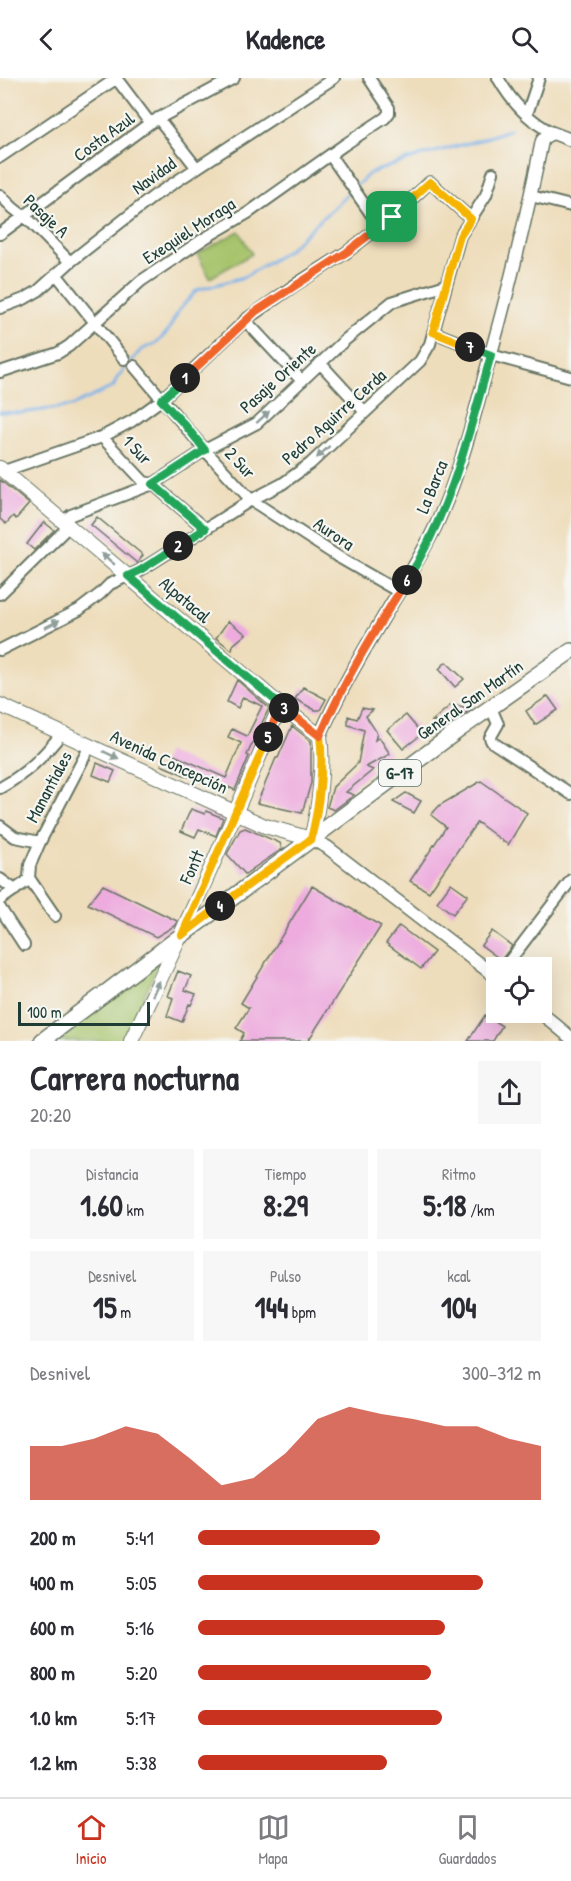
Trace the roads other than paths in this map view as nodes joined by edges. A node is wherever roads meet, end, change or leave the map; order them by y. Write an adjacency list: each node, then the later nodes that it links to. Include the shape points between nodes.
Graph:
1 (116, 78): 8 (street); 12 (street)
2 (234, 78): 8 (street, Costa Azul)
3 (334, 78): 13 (street, Navidad)
4 (369, 78): 11 (street, Exequiel Moraga, via 389,113)
5 (498, 78): 7 (street, via 515,105)
6 (539, 78): 7 (street)
7 (527, 114): 9 (street)
8 (154, 121): 13 (street); 18 (street, Costa Azul)
9 (553, 133): 10 (street); 16 (street, La Barca, via 542,141)
10 (571, 140)
11 (330, 155): 20 (street); 27 (street, Exequiel Moraga, via 141,281)
12 (0, 157)
13 (196, 167): 22 (street, Navidad)
14 (493, 173): 19 (street, Pedro Aguirre Cerda, via 486,195)
15 (0, 195): 18 (street, Pasaje A)
16 (531, 196): 17 (street); 29 (street, La Barca)
17 (571, 206)
18 (23, 216): 21 (street, Costa Azul); 22 (street, Pasaje A)
19 (471, 219): 20 (street, via 430,182); 24 (street, Pedro Aguirre Cerda, via 460,236)
20 (380, 227): 26 (street)
21 (0, 234)
22 (70, 262): 23 (street, Navidad)
23 (56, 274): 25 (street, Navidad, via 31,295); 27 (street)
24 (446, 285): 28 (street, Pedro Aguirre Cerda); 31 (street, Pasaje Oriente, via 392,302)
25 (0, 308)
26 (245, 320): 35 (street); 36 (street)
27 (96, 322): 30 (street); 33 (street, Exequiel Moraga, via 58,353)
28 (433, 332): 29 (street); 37 (street, Pedro Aguirre Cerda, via 420,361)
29 (491, 355): 34 (street); 46 (street, La Barca, via 457,476 427,543)
30 (124, 358)
31 (320, 363): 35 (street, Pasaje Oriente); 37 (street)
32 (134, 366): 36 (street, 2 Sur)
33 (0, 372)
34 (571, 377)
35 (302, 381): 39 (street, Pasaje Oriente, one-way to 35, via 257,423)
36 (161, 400): 38 (street); 39 (street, 2 Sur)
37 (365, 412): 42 (street, Pedro Aguirre Cerda, one-way to 42, via 299,472)
38 (102, 437): 40 (street); 41 (street, 1 Sur, via 144,482)
39 (205, 450): 41 (street, Pasaje Oriente); 42 (street, 2 Sur)
40 (2, 469): 43 (main road, Alpatacal)
41 (153, 484): 43 (street, Pasaje Oriente, via 71,515); 44 (street, 1 Sur)
42 (252, 500): 44 (street, Pedro Aguirre Cerda); 46 (street, Aurora)
43 (66, 524): 45 (main road, Alpatacal, one-way to 43); 47 (street, Pasaje Oriente)
44 (205, 529): 45 (street, Pedro Aguirre Cerda)
45 (128, 576): 48 (street, Pedro Aguirre Cerda, one-way to 45, via 78,610 110,584); 53 (main road, Alpatacal)
46 (399, 592): 56 (street, La Barca, via 336,700)
47 (0, 594)
48 (0, 650)
49 (571, 651): 51 (main road, General San Martín / G-17)
50 (571, 662): 51 (main road, General San Martín / G-17)
51 (545, 671): 54 (main road, General San Martín / G-17)
52 (0, 705): 55 (main road, Avenida Concepción)
53 (280, 705): 56 (main road, Alpatacal); 60 (main road, Fontt)
54 (491, 708): 59 (street, via 498,724 490,738 492,742); 62 (main road, General San Martín / G-17)
55 (62, 733): 57 (main road, Avenida Concepción); 58 (street, via 37,763)
56 (320, 736): 62 (main road, La Barca, via 322,754)
57 (90, 746): 60 (main road, Avenida Concepción, one-way to 60); 63 (street, Manantiales)
58 (0, 788)
59 (571, 794)
60 (235, 812): 62 (main road, Avenida Concepción, via 265,826); 71 (main road, Fontt)
61 (0, 825): 63 (street, via 15,837)
62 (311, 839): 71 (main road, General San Martín / G-17); 74 (street, Avenida Concepción, via 327,847)
63 (40, 842): 64 (street, Manantiales)
64 (29, 878): 67 (street); 70 (street)
65 (0, 879): 67 (street)
66 (571, 880): 73 (street)
67 (15, 890): 68 (street)
68 (0, 900)
69 (0, 908): 72 (street)
70 (55, 916)
71 (182, 935): 77 (main road, General San Martín / G-17); 78 (main road, Fontt, one-way to 71)
72 (24, 945)
73 (512, 957)
74 (486, 969)
75 (552, 1022): 76 (street)
76 (571, 1038)
77 (42, 1041)
78 (132, 1041)

